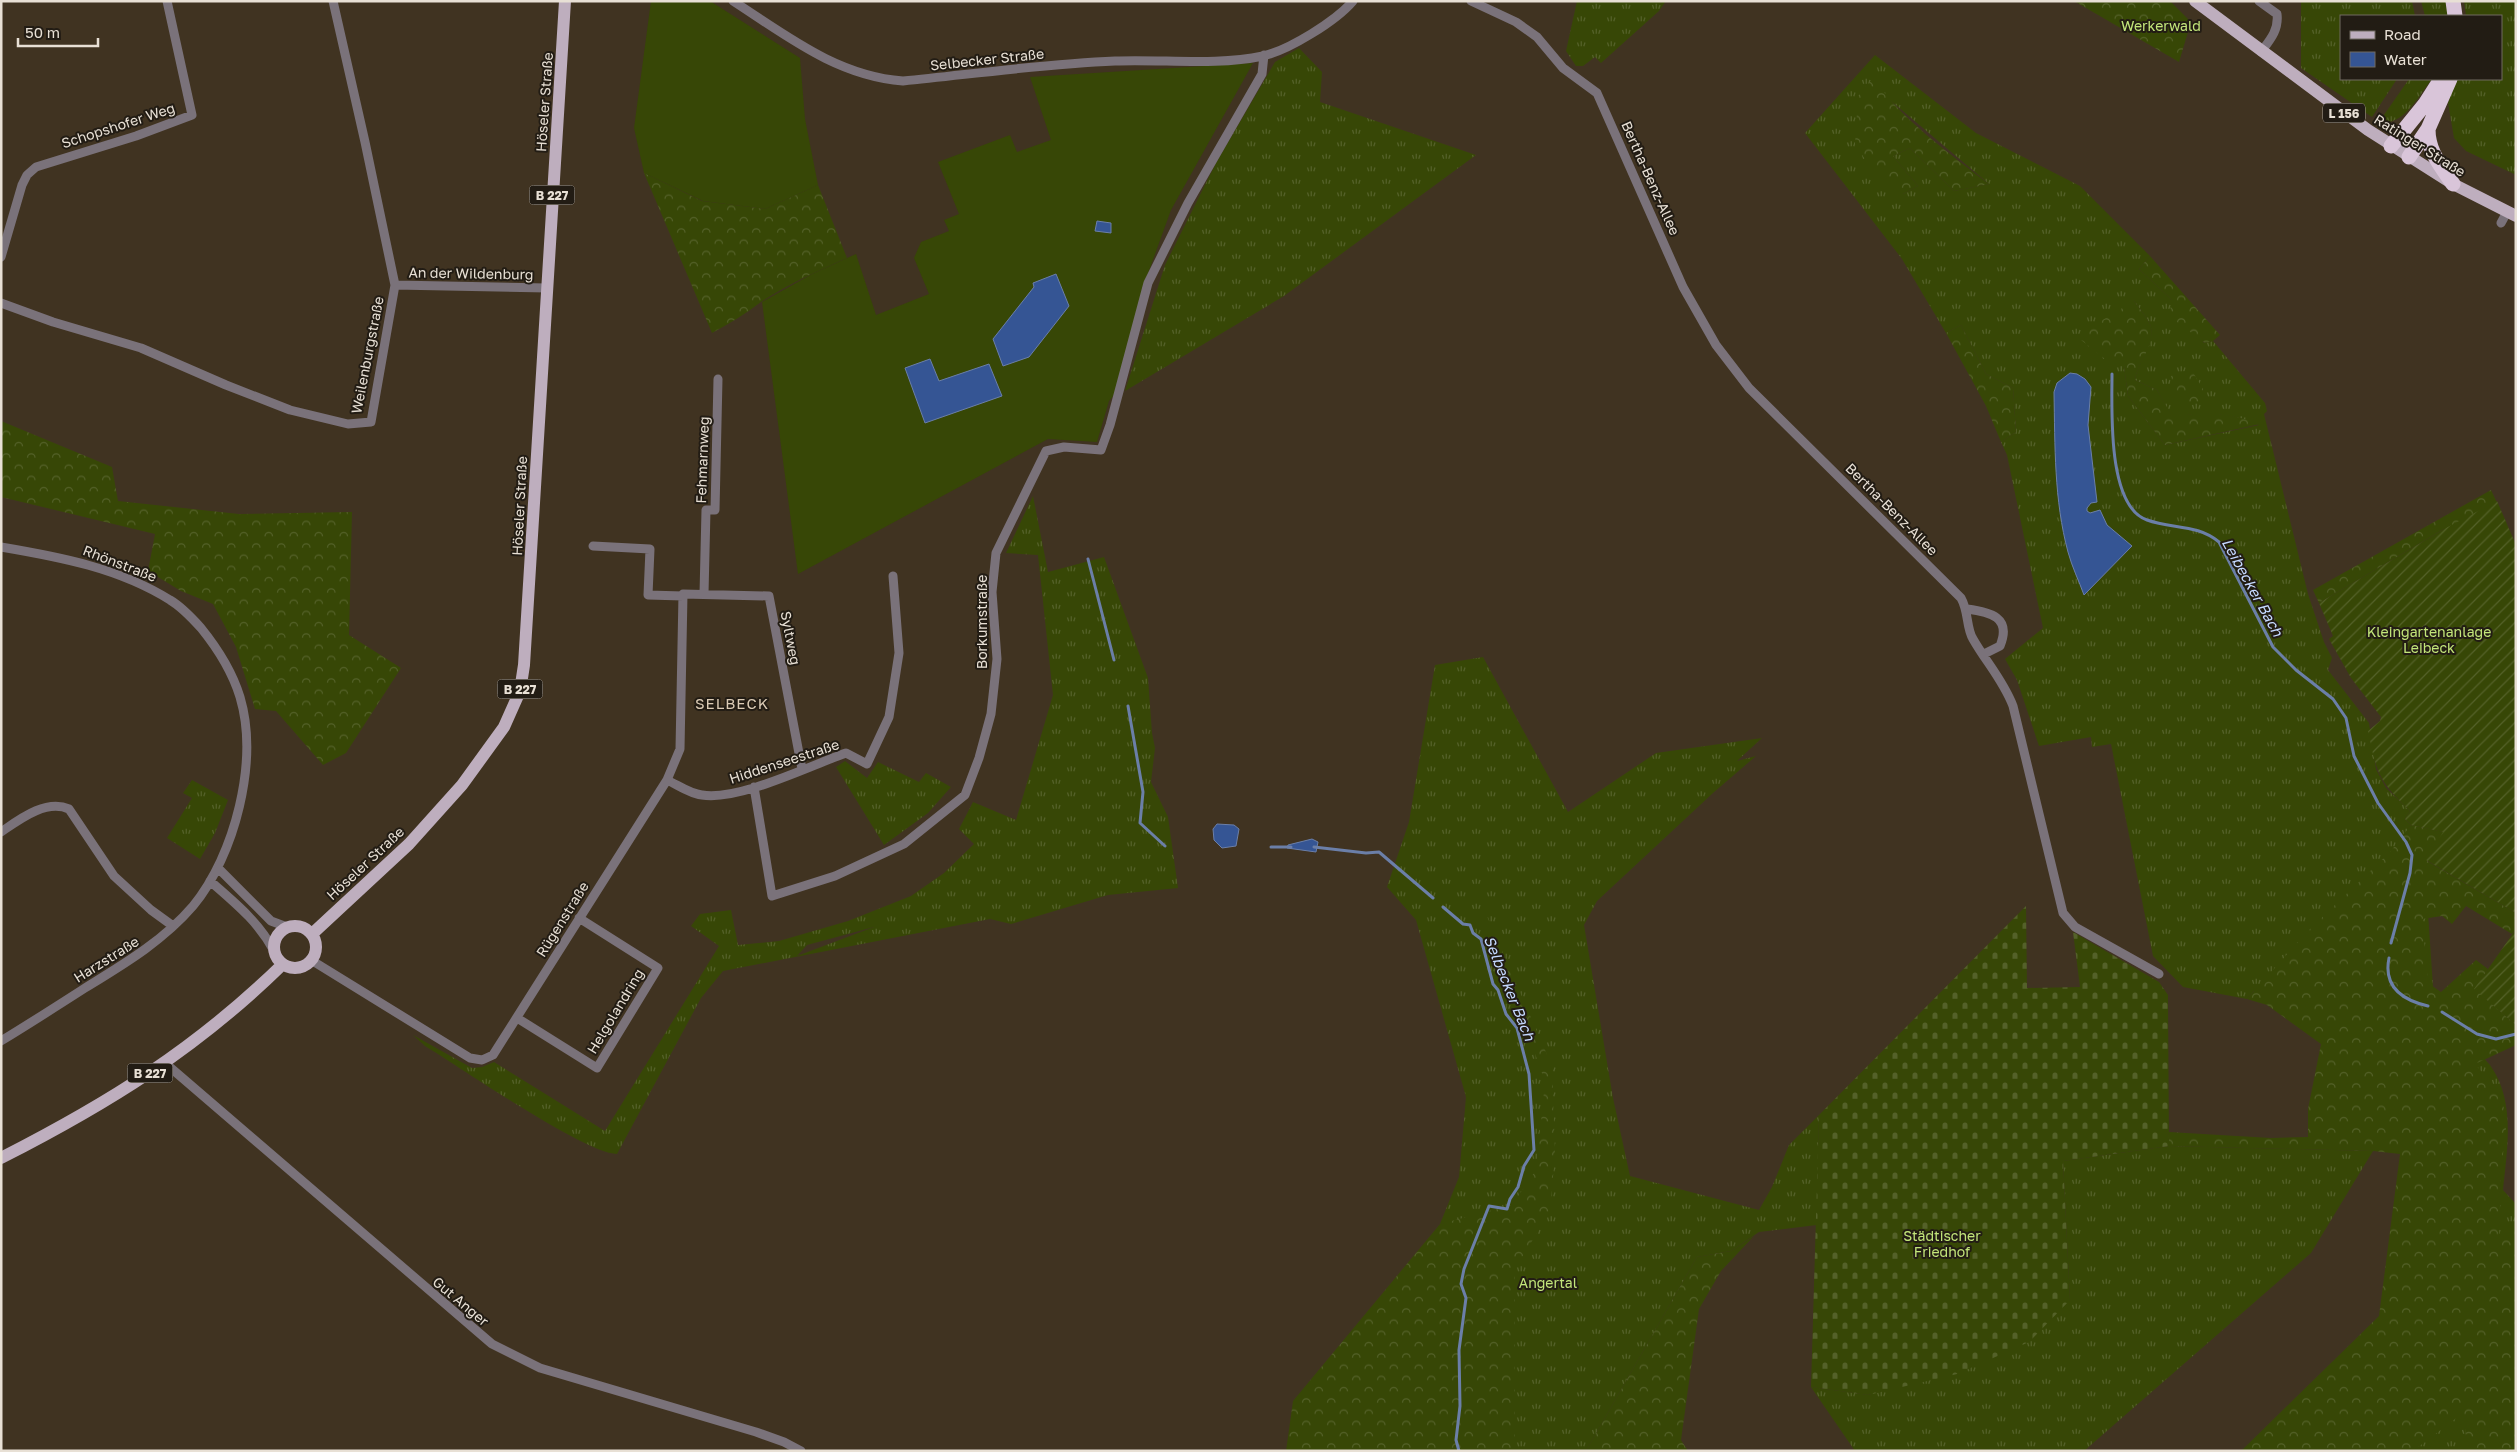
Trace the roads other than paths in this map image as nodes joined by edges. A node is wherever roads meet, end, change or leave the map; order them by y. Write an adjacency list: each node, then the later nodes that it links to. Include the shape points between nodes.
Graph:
1 (167, 1): 22 (street, Schopshofer Weg, via 192,115 134,137 36,167 22,185)
2 (333, 1): 23 (street, Weilenburgstraße)
3 (565, 1): 24 (main road, Höseler Straße / B 227)
4 (733, 1): 14 (street, Selbecker Straße, via 815,55 844,68 886,80 1115,61 1225,60)
5 (1353, 1): 14 (street, Selbecker Straße, via 1318,29)
6 (1471, 1): 32 (street, Bertha-Benz-Allee, via 1516,22 1537,37 1563,68 1590,86 1601,100 1684,287 1716,345 1734,370 1919,554 1961,598)
7 (2195, 1): 13 (main road, Ratinger Straße / L 156)
8 (2259, 1): 13 (street, via 2276,14 2278,21 2271,39)
9 (2453, 1): 11 (highway)
10 (2459, 1): 12 (highway)
11 (2455, 15)
12 (2460, 15)
13 (2261, 52): 18 (main road, Ratinger Straße / L 156)
14 (1264, 56): 36 (street, Borkumstraße, via 1262,74 1188,203 1148,283 1101,450 1064,446 1046,451 996,553 992,592 997,659 991,714 965,795 904,844 835,876 772,896)
15 (2440, 80): 18 (highway)
16 (2450, 80): 17 (highway)
17 (2428, 130): 19 (highway); 20 (highway, via 2431,150)
18 (2391, 146): 19 (main road, Ratinger Straße / L 156)
19 (2409, 157): 20 (main road, Ratinger Straße / L 156)
20 (2453, 184): 21 (main road, Ratinger Straße / L 156)
21 (2508, 217)
22 (1, 258)
23 (394, 285): 24 (street, An der Wildenburg); 25 (street, Weilenburgstraße, via 371,422 348,424 290,410 141,348)
24 (547, 288): 42 (main road, Höseler Straße / B 227, via 520,691 504,727 455,793 409,844)
25 (1, 303)
26 (718, 379): 30 (street, Fehmarnweg, via 715,510 706,510)
27 (1, 546): 38 (street, Rhönstraße, via 91,565 137,582 172,600 192,618 223,657 240,699 246,752 238,810)
28 (593, 546): 31 (street, Syltweg, via 650,549 648,595)
29 (893, 576): 34 (street, Hiddenseestraße, via 899,653 889,717 867,764 846,753)
30 (704, 594): 31 (street, Syltweg); 34 (street, Syltweg, via 769,596)
31 (683, 595): 35 (street, Rügenstraße, via 680,749)
32 (1967, 609): 33 (street, Bertha-Benz-Allee, via 1971,636); 33 (street, via 1992,614 2003,628 2000,646)
33 (1984, 654): 46 (street, Bertha-Benz-Allee, via 2002,681 2016,719 2063,913 2075,927)
34 (802, 769): 36 (street, Hiddenseestraße)
35 (667, 780): 36 (street, Hiddenseestraße, via 701,795 720,796); 39 (street, Rügenstraße)
36 (754, 787)
37 (1, 832): 40 (street, via 50,806 60,805 69,809 114,876)
38 (214, 875): 40 (street, Harzstraße, via 194,904); 41 (street, via 271,921); 43 (street, via 268,938)
39 (579, 918): 47 (street, Rügenstraße); 47 (street, Helgolandring, via 658,968 597,1068)
40 (173, 926): 48 (street, Harzstraße, via 152,946)
41 (287, 927): 42 (main road, via 299,926); 43 (main road, via 275,939)
42 (312, 934): 44 (main road, via 316,947)
43 (274, 951): 45 (main road)
44 (312, 960): 45 (main road, via 297,968); 47 (street, Rügenstraße, via 470,1058 482,1060 492,1055)
45 (283, 964): 49 (main road, B 227, via 230,1013)
46 (2159, 974)
47 (517, 1018)
48 (1, 1040)
49 (164, 1063): 50 (main road, B 227, via 78,1119); 51 (street, Gut Anger, via 492,1344 540,1368 756,1432)
50 (1, 1158)
51 (801, 1451)

